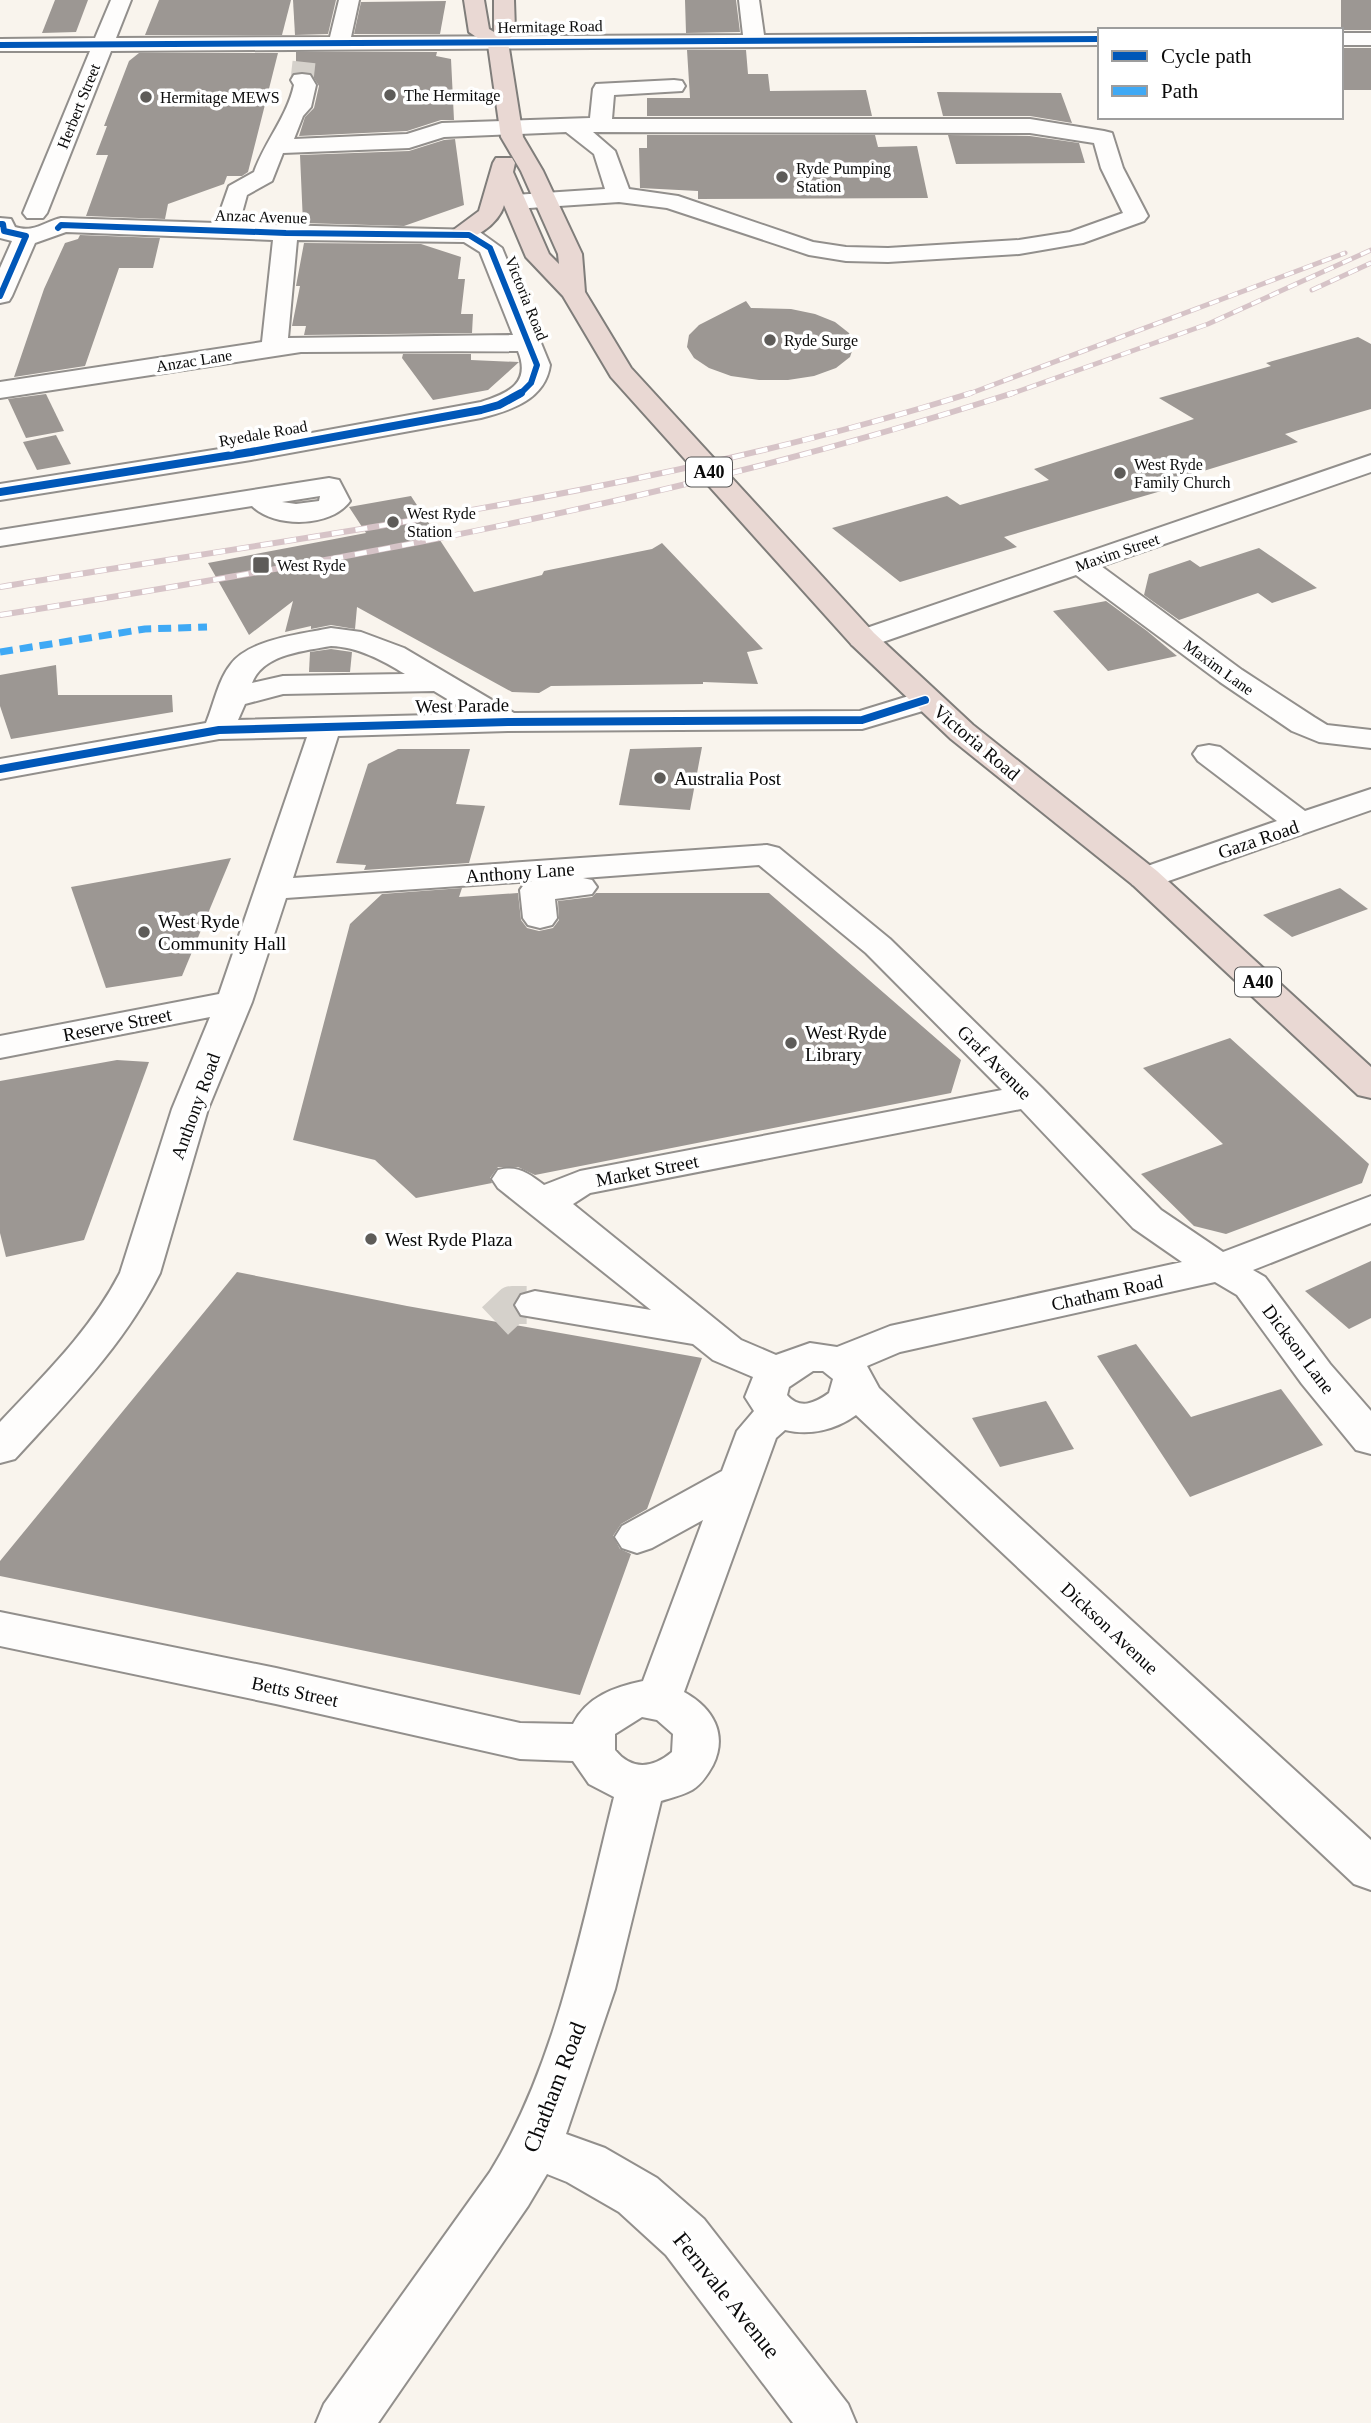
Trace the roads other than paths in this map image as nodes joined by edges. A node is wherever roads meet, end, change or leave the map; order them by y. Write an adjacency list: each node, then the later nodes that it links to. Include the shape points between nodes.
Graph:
1 (121, 0): 13 (street, Herbert Street)
2 (349, 0): 11 (street)
3 (474, 0): 10 (highway, via 479,32)
4 (504, 0): 10 (highway, Victoria Road / A40, via 505,30)
5 (749, 0): 8 (street)
6 (1343, 39): 7 (street)
7 (1371, 39)
8 (754, 40): 9 (street, Hermitage Road); 10 (street, Hermitage Road)
9 (1098, 40)
10 (498, 42): 11 (street, Hermitage Road); 18 (highway, Victoria Road / A40)
11 (339, 44): 14 (street, Hermitage Road)
12 (0, 45): 13 (street, Hermitage Road)
13 (103, 45): 14 (street, Hermitage Road); 24 (street, Herbert Street)
14 (304, 62): 19 (street, via 300,107 293,113 285,137)
15 (674, 86): 17 (street, via 604,89)
16 (571, 125): 17 (street); 18 (street); 21 (street, via 604,150)
17 (600, 125): 21 (street, via 1030,126 1104,138 1112,168 1136,216 1075,237 1018,247 846,254 809,248 670,201)
18 (511, 131): 19 (street, via 442,130 409,141); 20 (highway, Victoria Road / A40); 22 (highway, Victoria Road / A40)
19 (274, 147): 27 (street, via 264,176 237,191)
20 (502, 172): 23 (highway, Victoria Road / A40); 29 (highway, via 490,214)
21 (618, 195): 22 (street, via 588,208)
22 (544, 200): 23 (street); 31 (highway, Victoria Road / A40, via 570,254)
23 (514, 202): 31 (highway, Victoria Road / A40, via 538,257)
24 (35, 213): 25 (street); 26 (street, via 58,218)
25 (2, 224): 30 (street, via 9,234)
26 (61, 225): 27 (street, Anzac Avenue); 30 (street, via 52,232)
27 (225, 231): 28 (street, Anzac Avenue)
28 (286, 233): 29 (street, Anzac Avenue); 34 (street)
29 (460, 234): 33 (street, Victoria Road, via 490,248)
30 (26, 236): 32 (street)
31 (573, 292): 42 (highway, Victoria Road / A40, via 620,372)
32 (0, 296)
33 (528, 343): 34 (street, Anzac Lane); 35 (street, Victoria Road, via 537,375)
34 (274, 348): 36 (street, Anzac Lane)
35 (525, 389): 38 (street, Ryedale Road, via 481,410 251,452)
36 (0, 390)
37 (1371, 463): 41 (street, Maxim Street)
38 (1, 488)
39 (259, 497): 40 (street)
40 (0, 538)
41 (1081, 565): 42 (street, Maxim Street); 49 (street, Maxim Lane, via 1303,724 1319,733)
42 (863, 639): 45 (highway, Victoria Road / A40)
43 (444, 682): 44 (street); 44 (street, via 412,663 292,664 259,671); 46 (street)
44 (233, 688): 48 (street)
45 (925, 700): 46 (street, West Parade, via 862,720); 56 (highway, Victoria Road / A40)
46 (508, 722): 47 (street, West Parade)
47 (325, 726): 48 (street, West Parade); 57 (street, Anthony Road)
48 (219, 730): 51 (street, West Parade)
49 (1371, 739)
50 (1209, 754): 53 (street)
51 (0, 769)
52 (1371, 799): 53 (street, Gaza Road)
53 (1301, 824): 56 (street, Gaza Road)
54 (767, 855): 55 (street, Graf Avenue); 57 (street, Anthony Lane)
55 (795, 878): 58 (street, via 537,890); 62 (street, Graf Avenue, via 878,946)
56 (1145, 878): 61 (highway, Victoria Road / A40)
57 (273, 889): 59 (street, Anthony Road)
58 (540, 919)
59 (234, 1002): 60 (street, Reserve Street); 72 (street, Anthony Road, via 190,1109 128,1299 112,1324)
60 (0, 1047)
61 (1371, 1087)
62 (1030, 1096): 65 (street, Market Street, via 580,1183 557,1194 554,1205); 66 (street, Graf Avenue, via 1147,1219)
63 (511, 1180): 65 (street)
64 (1371, 1209): 66 (street, Chatham Road)
65 (558, 1214): 68 (street)
66 (1222, 1267): 69 (street, Chatham Road, via 890,1340); 71 (street, Dickson Lane, via 1251,1286 1316,1374)
67 (535, 1305): 68 (street)
68 (706, 1332): 70 (street)
69 (847, 1372): 70 (street, via 830,1358 800,1359); 70 (street, via 849,1395 825,1415 795,1419); 79 (street, Dickson Avenue, via 864,1398 901,1434)
70 (778, 1393): 73 (street)
71 (1371, 1438)
72 (0, 1448)
73 (739, 1481): 74 (street); 76 (street)
74 (637, 1537)
75 (0, 1629): 77 (street, Betts Street, via 520,1741 560,1744)
76 (658, 1701): 77 (street, via 626,1702 612,1708 601,1716); 78 (street, via 689,1718 698,1748 678,1775)
77 (591, 1740): 78 (street, via 599,1765 624,1782)
78 (641, 1785): 80 (street, Chatham Road, via 590,1989)
79 (1371, 1870)
80 (536, 2146): 81 (street, Chatham Road); 82 (street, Fernvale Avenue, via 586,2165 638,2195 685,2237)
81 (344, 2423)
82 (828, 2423)

